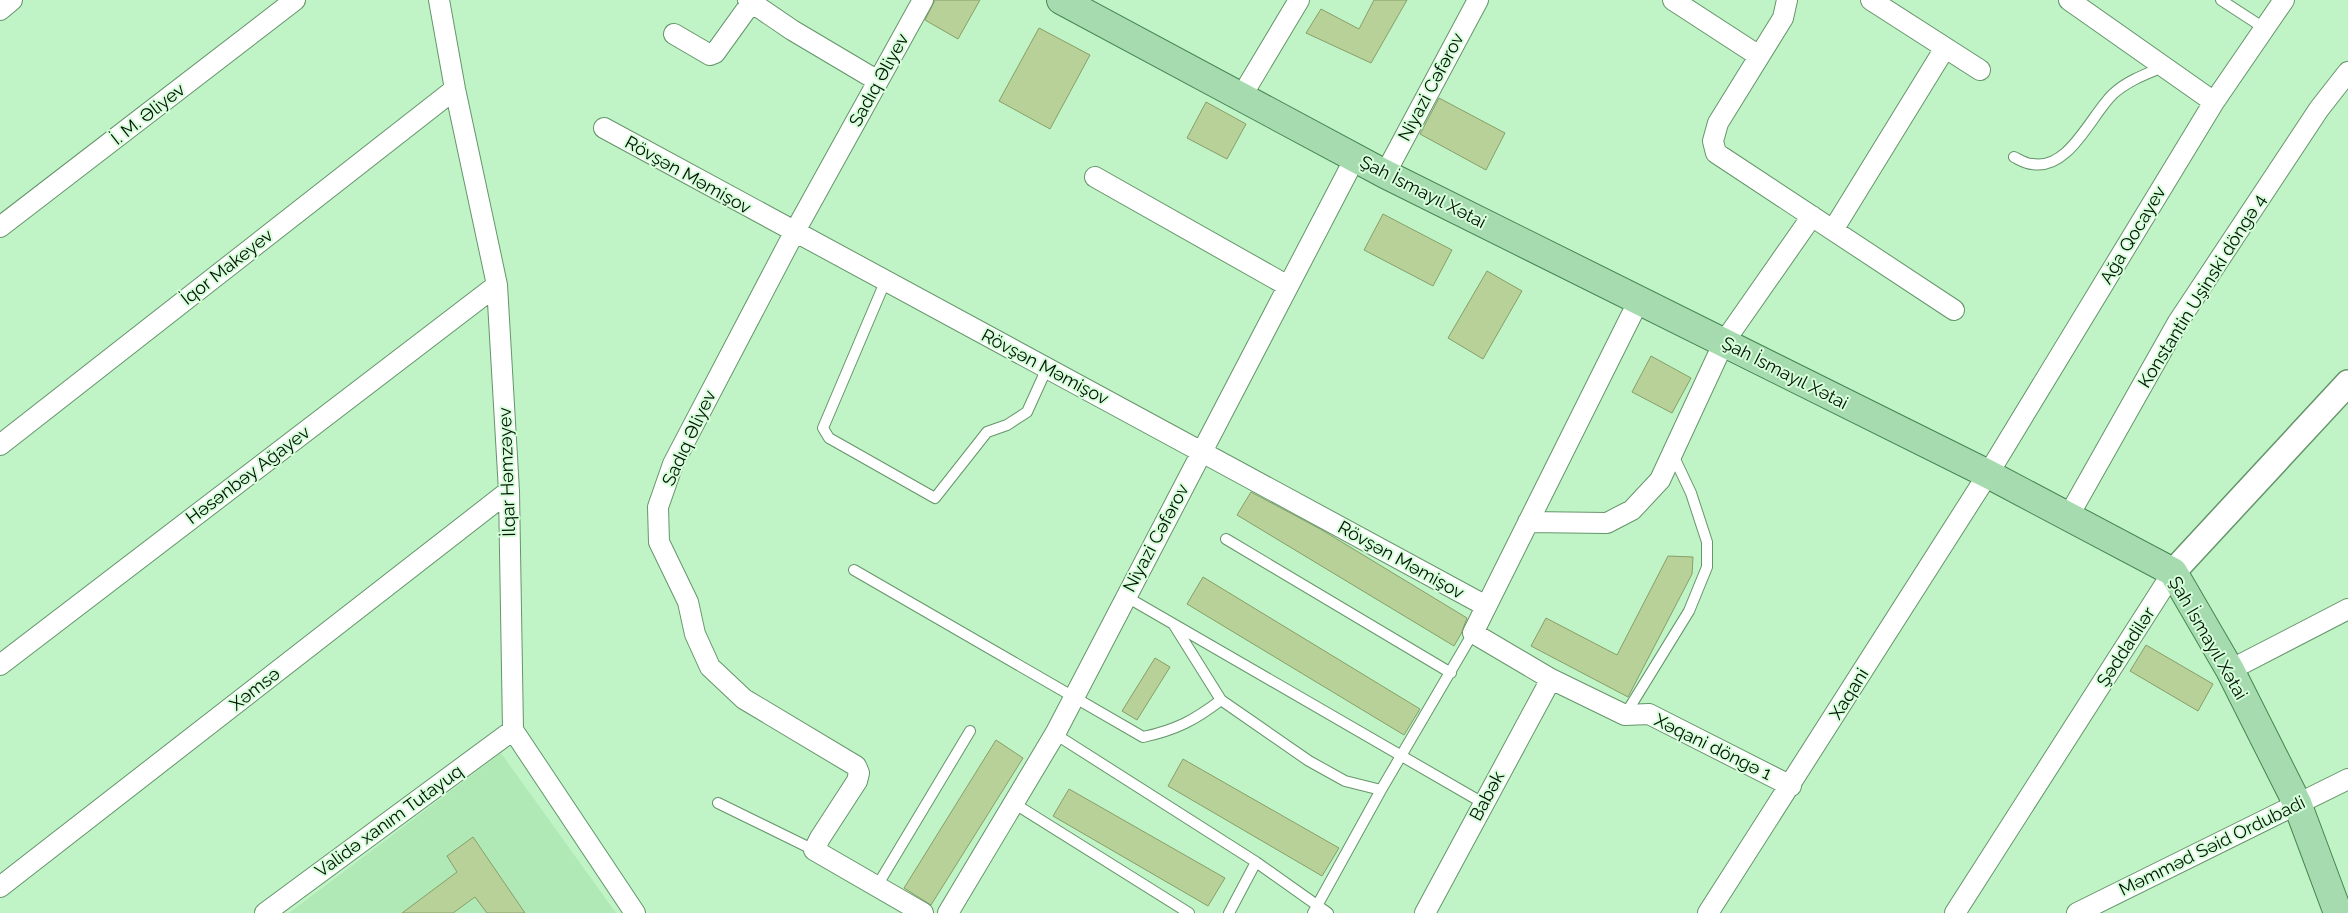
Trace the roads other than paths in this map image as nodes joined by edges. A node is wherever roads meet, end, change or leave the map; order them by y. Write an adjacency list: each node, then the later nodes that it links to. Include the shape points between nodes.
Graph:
1 (12, 0): 15 (street)
2 (295, 0): 33 (street, İ. M. Əliyev)
3 (439, 0): 24 (street, İlqar Həmzəyev)
4 (923, 0): 23 (street, Sadıq Əliyev)
5 (1299, 0): 25 (street)
6 (1478, 0): 30 (street, Niyazi Cəfərov)
7 (1672, 0): 19 (street)
8 (1787, 0): 19 (street, via 1783,18)
9 (1871, 0): 18 (street)
10 (2070, 0): 20 (street)
11 (2221, 0): 16 (lane)
12 (2284, 0): 16 (street, Ağa Qocayev)
13 (750, 1): 17 (street, via 715,53 710,55); 23 (street)
14 (1077, 4): 25 (main road, Şah İsmayıl Xətai)
15 (0, 10)
16 (2264, 28): 26 (street, Ağa Qocayev)
17 (674, 34)
18 (1945, 48): 21 (street); 34 (street)
19 (1759, 56): 32 (street, via 1718,123 1713,140 1716,153)
20 (2163, 67): 26 (street); 28 (lane, via 2125,85 2112,95 2071,148 2055,160 2040,165)
21 (1980, 70)
22 (2348, 72): 49 (street, Konstantin Uşinski döngə 4, via 2319,109 2178,322)
23 (878, 81): 35 (street, Sadıq Əliyev)
24 (455, 89): 37 (street, İlqar Həmzəyev); 44 (street, İqor Makeyev)
25 (1241, 97): 29 (main road, Şah İsmayıl Xətai)
26 (2214, 102): 47 (street, Ağa Qocayev)
27 (604, 128): 35 (street, Rövşən Məmişov)
28 (2014, 157)
29 (1355, 158): 30 (main road, Şah İsmayıl Xətai); 38 (street, Niyazi Cəfərov)
30 (1385, 174): 39 (main road, Şah İsmayıl Xətai)
31 (1095, 177): 38 (street)
32 (1812, 216): 34 (street); 41 (street)
33 (0, 227)
34 (1833, 230): 40 (street)
35 (794, 233): 36 (street, Rövşən Məmişov); 77 (street, Sadıq Əliyev, via 673,464 658,507 659,542 688,602 695,634 710,667 744,699 856,766 858,781)
36 (885, 282): 42 (street, Rövşən Məmişov); 42 (lane, via 823,428 829,438 935,498 987,432 1007,425 1027,412)
37 (497, 285): 48 (street, İlqar Həmzəyev); 59 (street, Həsənbəy Ağayev)
38 (1288, 286): 45 (street, Niyazi Cəfərov)
39 (1639, 300): 41 (main road, Şah İsmayıl Xətai); 50 (street)
40 (1954, 310)
41 (1724, 342): 46 (street); 47 (main road, Şah İsmayıl Xətai)
42 (1047, 368): 45 (street, Rövşən Məmişov)
43 (2348, 383): 53 (street, Şəddadilər)
44 (0, 445)
45 (1202, 452): 54 (street, Niyazi Cəfərov); 55 (street, Rövşən Məmişov)
46 (1672, 453): 50 (street, via 1660,480 1632,510 1607,523); 65 (lane, via 1691,493 1707,542 1707,567 1689,611)
47 (1988, 474): 49 (main road, Şah İsmayıl Xətai); 71 (street, Xaqani)
48 (509, 491): 66 (street, İlqar Həmzəyev); 80 (street, Xəmsə)
49 (2068, 517): 53 (main road, Şah İsmayıl Xətai)
50 (1528, 522): 55 (street)
51 (1226, 539): 61 (lane)
52 (854, 570): 63 (lane)
53 (2173, 572): 60 (main road, Şah İsmayıl Xətai); 91 (street, Şəddadilər)
54 (1125, 596): 57 (lane); 63 (street, Niyazi Cəfərov)
55 (1486, 606): 58 (street)
56 (2348, 609): 60 (street)
57 (1173, 624): 64 (lane); 69 (lane)
58 (1473, 634): 61 (lane); 62 (street, Xəqani döngə 1)
59 (0, 665)
60 (2230, 670): 75 (main road, Şah İsmayıl Xətai)
61 (1451, 673): 69 (lane)
62 (1550, 679): 65 (street, Xəqani döngə 1); 74 (street, Babək)
63 (1074, 697): 64 (lane, via 1143,737 1169,732 1198,718); 68 (street, Niyazi Cəfərov)
64 (1221, 700): 72 (lane, via 1309,761 1345,781)
65 (1624, 715): 71 (street, Xəqani döngə 1, via 1649,714)
66 (513, 730): 82 (street, Validə xanım Tutayuq); 83 (street)
67 (970, 731): 79 (lane)
68 (1055, 734): 76 (street, Niyazi Cəfərov); 78 (lane)
69 (1401, 756): 72 (lane); 74 (lane)
70 (2348, 778): 75 (street, Məmməd Səid Ordubadi)
71 (1791, 786): 90 (street, Xaqani)
72 (1381, 790): 81 (lane)
73 (718, 803): 77 (lane)
74 (1483, 803): 89 (street, Babək)
75 (2297, 803): 92 (street, Məmməd Səid Ordubadi); 93 (main road, Şah İsmayıl Xətai)
76 (1014, 804): 85 (street, Niyazi Cəfərov); 86 (lane)
77 (814, 850): 79 (street)
78 (1256, 862): 81 (lane); 87 (lane)
79 (877, 886): 84 (street)
80 (0, 887)
81 (1315, 909): 88 (lane)
82 (265, 913)
83 (635, 913)
84 (923, 913)
85 (948, 913)
86 (1189, 913)
87 (1229, 913)
88 (1328, 913)
89 (1425, 913)
90 (1708, 913)
91 (1955, 913)
92 (2077, 913)
93 (2338, 913)

